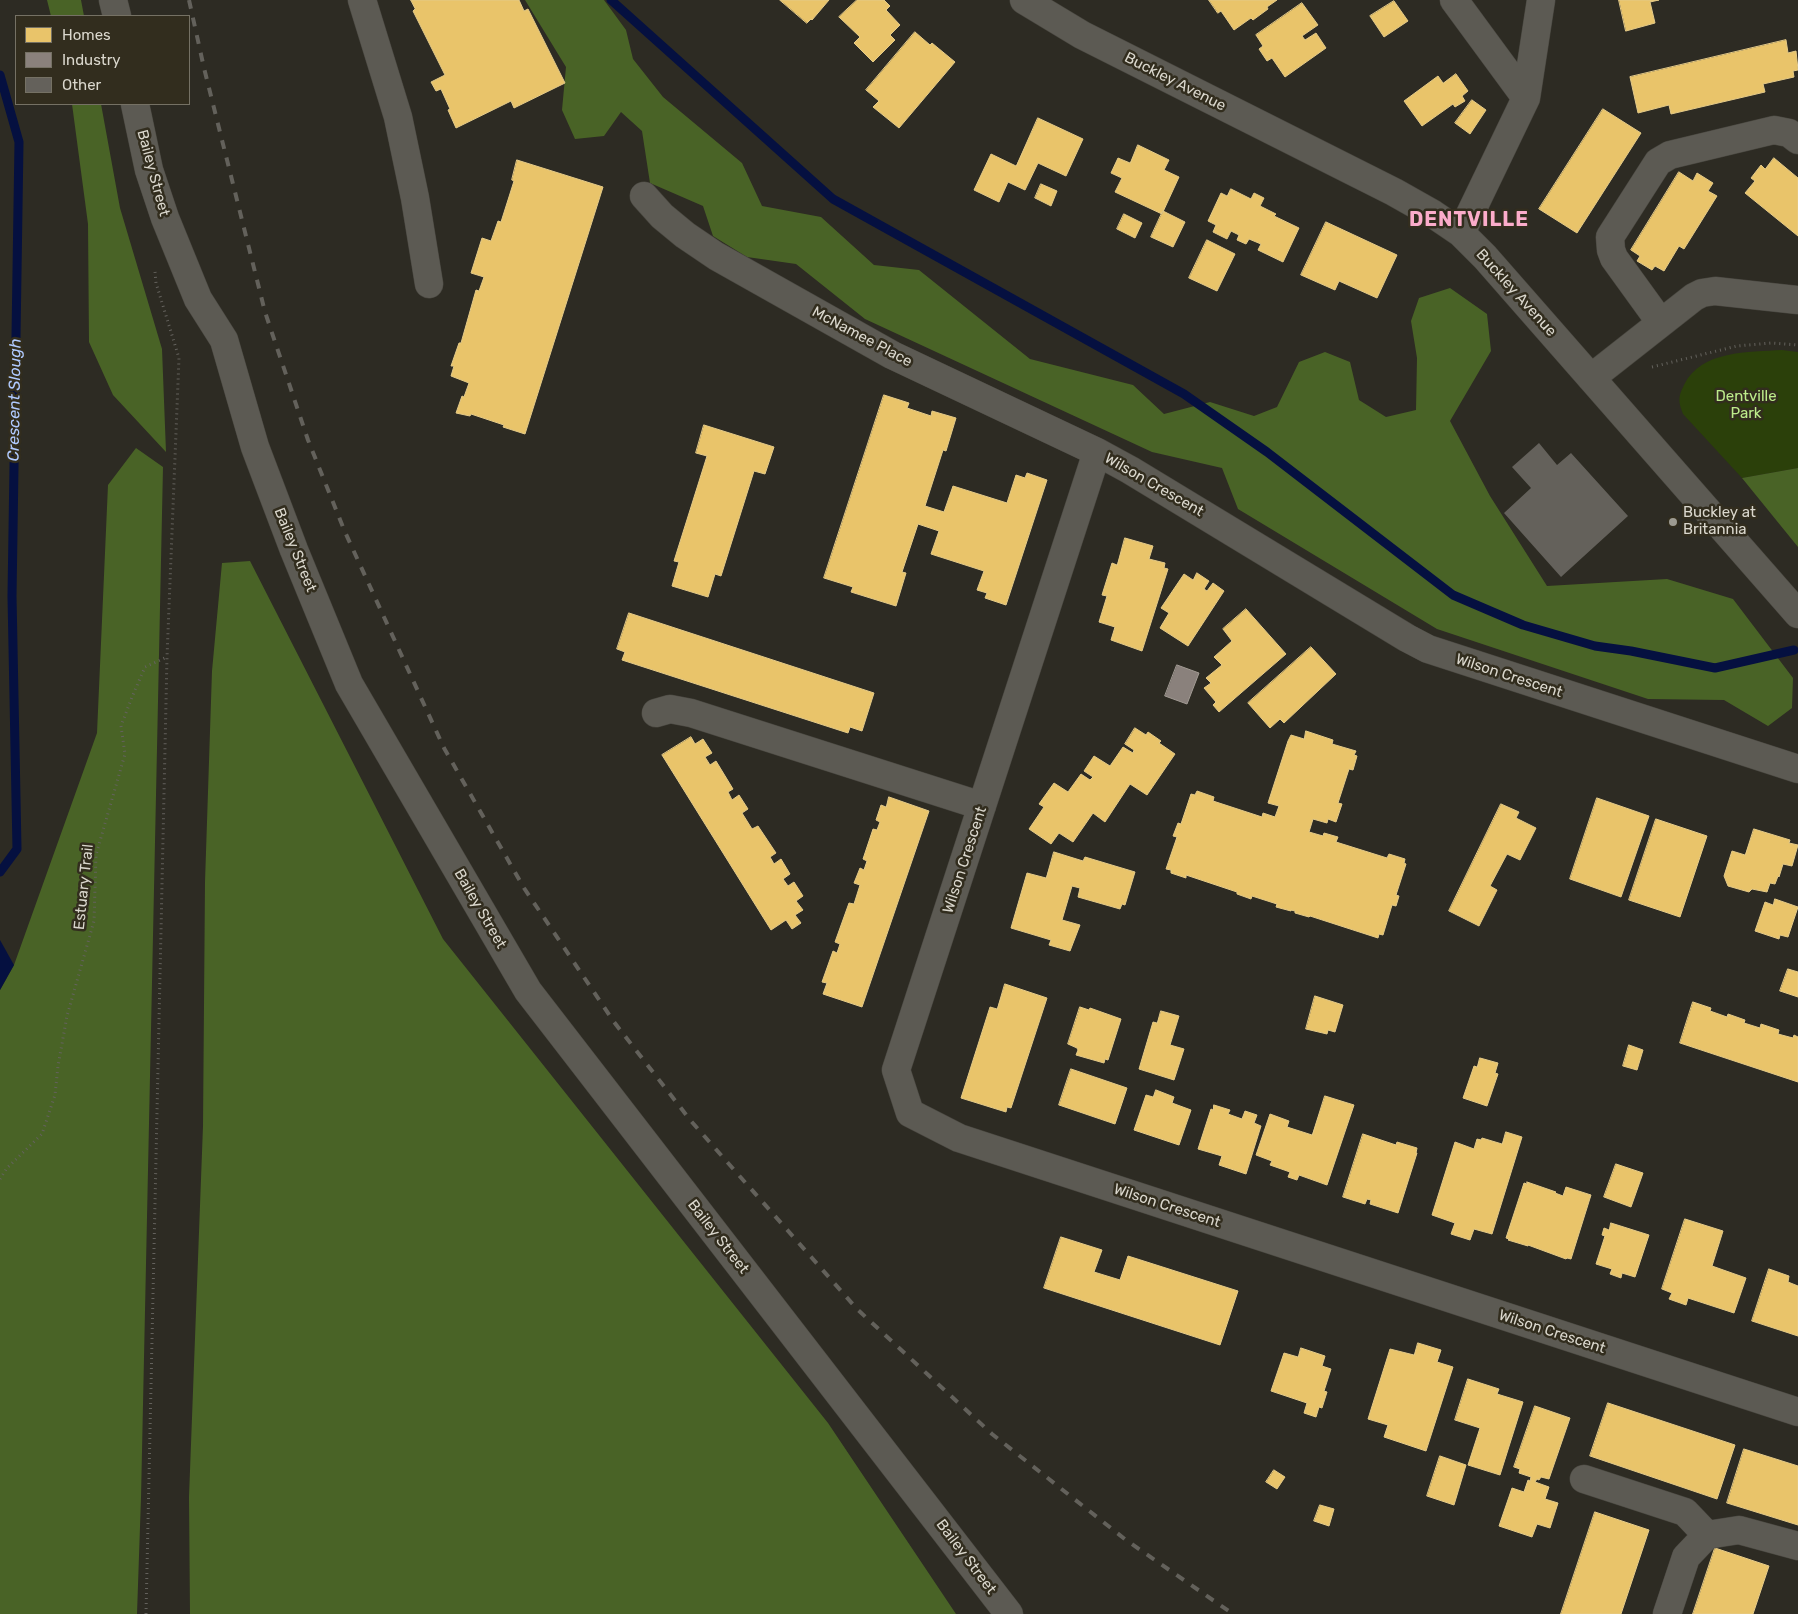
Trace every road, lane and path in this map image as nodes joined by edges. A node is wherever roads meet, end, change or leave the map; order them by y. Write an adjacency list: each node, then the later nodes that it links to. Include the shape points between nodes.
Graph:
1 (113, 0): 6 (street)
2 (362, 0): 13 (street, via 398,118)
3 (1024, 0): 11 (street, Buckley Avenue, via 1082,35 1394,192)
4 (1454, 0): 7 (street)
5 (1541, 0): 7 (street)
6 (117, 15)
7 (1526, 98): 11 (street)
8 (135, 105): 12 (street, Bailey Street, via 150,170)
9 (1798, 140): 15 (street, via 1789,133 1774,130 1670,155 1658,162 1610,237 1610,243 1614,258)
10 (644, 196): 19 (street, McNamee Place, via 685,235 724,261 892,355)
11 (1461, 233): 18 (street, Buckley Avenue)
12 (173, 238): 21 (path, via 154,255 156,283 179,358); 31 (street, Bailey Street, via 198,299 224,340 255,447 349,684 528,990)
13 (429, 284)
14 (1798, 300): 15 (street, via 1715,291 1702,293)
15 (1661, 323): 18 (street)
16 (1798, 345): 17 (path, via 1737,346)
17 (1652, 367)
18 (1591, 378): 20 (street, Buckley Avenue)
19 (1097, 452): 23 (street, Wilson Crescent, via 1428,649); 24 (street, Wilson Crescent)
20 (1798, 614)
21 (167, 657): 25 (path, Estuary Trail, via 145,666 121,726 126,754 96,855 94,921 67,1016 55,1095 42,1134); 30 (path)
22 (656, 713): 24 (street, via 670,709 691,713)
23 (1798, 769)
24 (982, 806): 26 (street, Wilson Crescent, via 896,1070 910,1113 959,1138)
25 (0, 1179)
26 (1798, 1412)
27 (1584, 1479): 28 (street, via 1684,1512)
28 (1707, 1535): 29 (street, via 1739,1530); 32 (street, via 1686,1557)
29 (1798, 1546)
30 (146, 1614)
31 (1009, 1614)
32 (1667, 1614)

